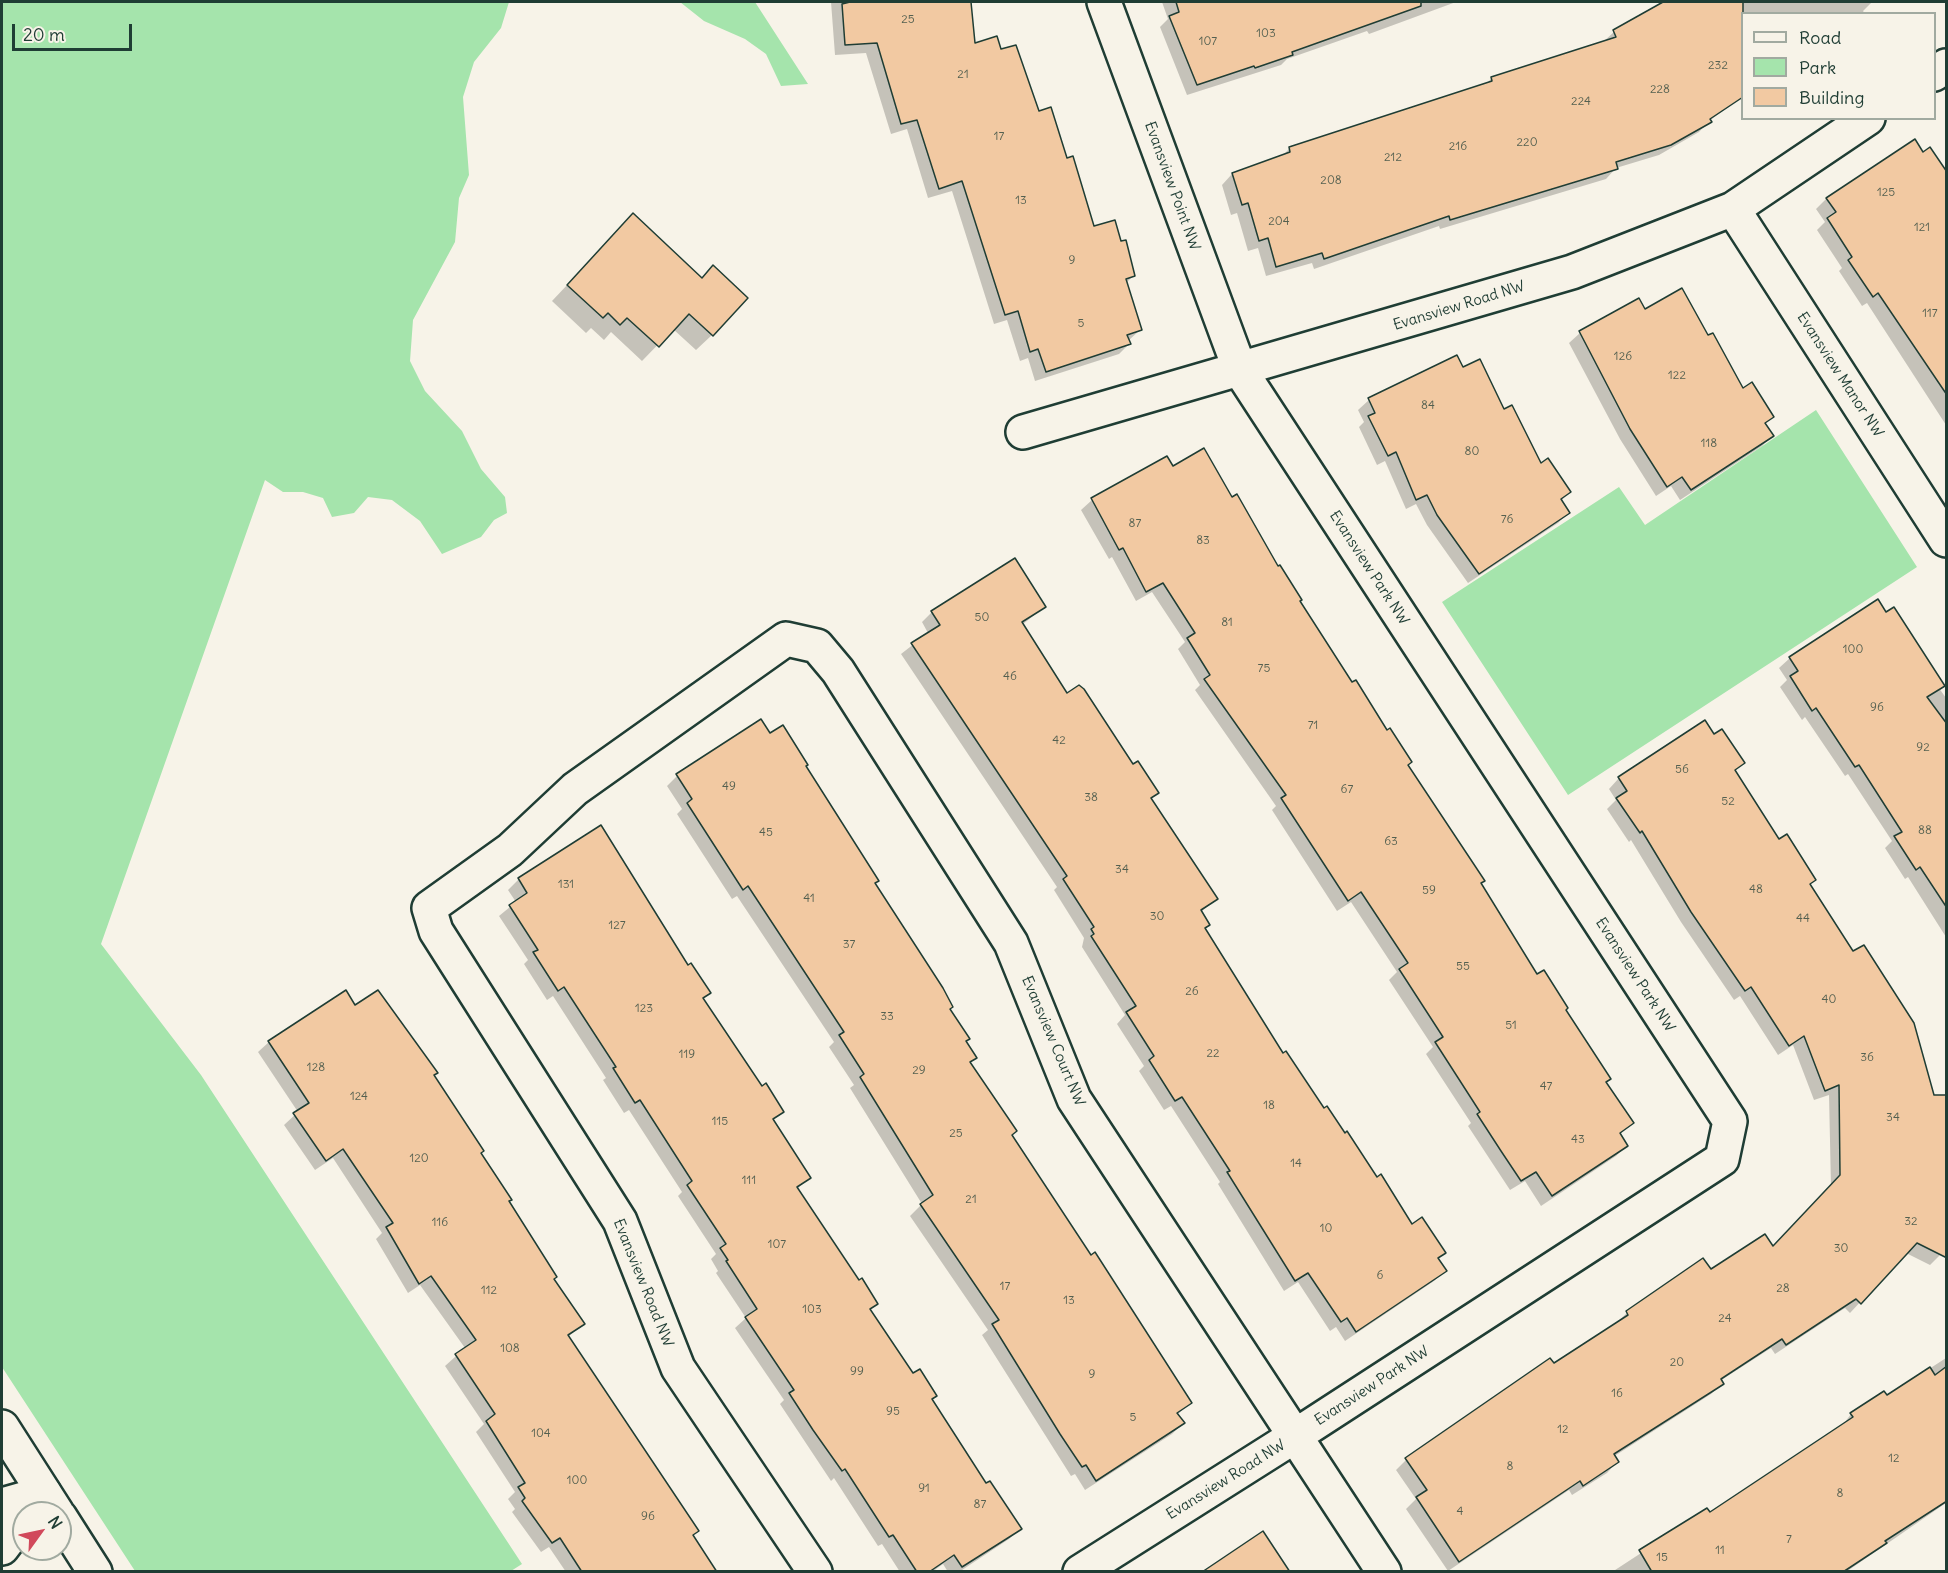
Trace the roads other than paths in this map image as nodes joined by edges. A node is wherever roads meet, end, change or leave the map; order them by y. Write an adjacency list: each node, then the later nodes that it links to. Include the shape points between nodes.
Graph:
1 (1104, 2): 4 (street, Evansview Point NW)
2 (1865, 120): 3 (street, Evansview Road NW)
3 (1733, 209): 4 (street, Evansview Road NW, via 1572,272); 6 (street, Evansview Manor NW)
4 (1240, 370): 5 (street, Evansview Road NW); 9 (street, Evansview Park NW, via 1730,1121 1722,1159)
5 (1023, 432)
6 (1947, 540)
7 (436, 932): 9 (street, Evansview Court NW, via 429,908 510,850 575,789 786,639 817,646 838,671 1011,943 1074,1099); 16 (street, Evansview Road NW, via 620,1221 678,1368)
8 (2, 1427): 10 (street)
9 (1295, 1436): 14 (street, Evansview Road NW); 17 (street, Evansview Road NW)
10 (43, 1501)
11 (12, 1535): 13 (street)
12 (72, 1542): 15 (street)
13 (2, 1548)
14 (1100, 1566)
15 (95, 1572)
16 (815, 1572)
17 (1384, 1572)

